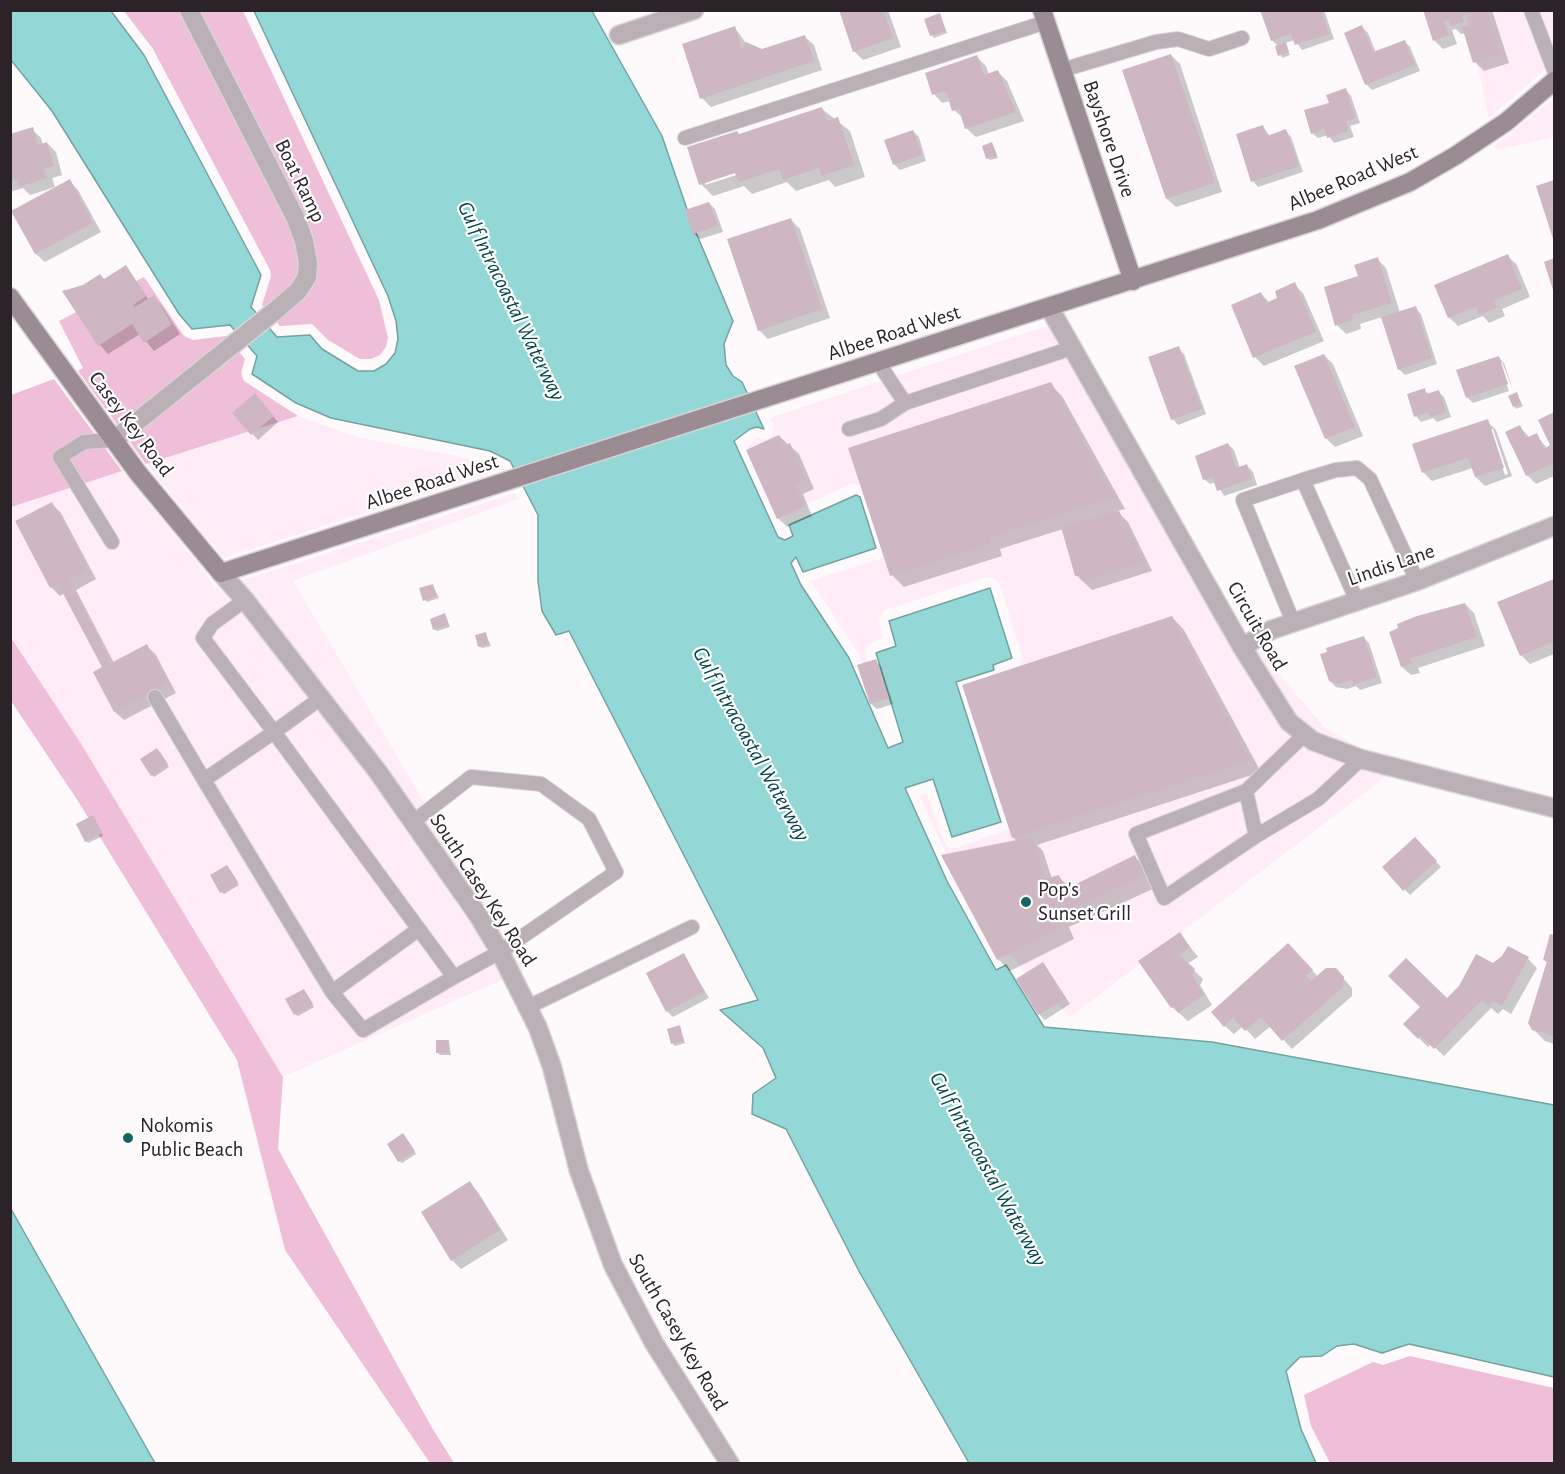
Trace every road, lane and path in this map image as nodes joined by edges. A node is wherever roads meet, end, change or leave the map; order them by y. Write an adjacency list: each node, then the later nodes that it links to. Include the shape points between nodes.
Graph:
1 (189, 10): 18 (street, Boat Ramp, via 304,241 307,278 276,310)
2 (694, 10): 5 (street)
3 (1531, 10): 8 (lane)
4 (1044, 16): 7 (street, Bayshore Drive); 10 (lane)
5 (619, 35)
6 (1242, 38): 7 (lane, via 1209,49 1178,39 1156,42)
7 (1062, 70): 11 (street, Bayshore Drive)
8 (1554, 70)
9 (1554, 81): 11 (street, Albee Road West, via 1486,136 1410,182 1318,220)
10 (685, 138)
11 (1134, 281): 13 (street, Albee Road West)
12 (10, 297): 18 (street, Casey Key Road)
13 (1049, 307): 14 (street, Circuit Road); 15 (street, Albee Road West)
14 (1072, 348): 16 (lane); 27 (street, Circuit Road)
15 (878, 362): 16 (lane); 22 (street, Albee Road West)
16 (905, 403): 17 (lane, via 881,419)
17 (849, 429)
18 (114, 440): 21 (lane, via 84,442 60,457); 22 (street, Casey Key Road)
19 (1303, 480): 23 (lane, via 1357,468 1370,479); 25 (lane); 26 (lane, via 1243,500)
20 (1554, 526): 23 (street, Lindis Lane)
21 (112, 542)
22 (221, 573): 24 (street, South Casey Key Road)
23 (1417, 581): 25 (street, Lindis Lane)
24 (245, 600): 29 (street, South Casey Key Road); 30 (lane, via 212,624 203,638)
25 (1358, 600): 26 (street, Lindis Lane)
26 (1293, 622): 27 (street, Lindis Lane)
27 (1242, 646): 31 (street, Circuit Road, via 1283,714)
28 (155, 698): 33 (lane)
29 (321, 698): 30 (lane); 36 (street, South Casey Key Road)
30 (274, 732): 33 (lane); 39 (lane)
31 (1304, 735): 32 (street, Circuit Road); 34 (lane)
32 (1361, 759): 35 (street, Circuit Road); 37 (lane, via 1318,799)
33 (204, 780): 42 (lane)
34 (1246, 791): 37 (lane); 37 (lane, via 1136,834 1164,898)
35 (1554, 808)
36 (413, 822): 40 (street, South Casey Key Road); 40 (lane, via 471,777 541,784 589,819 616,872)
37 (1256, 836)
38 (692, 927): 43 (lane)
39 (419, 929): 41 (lane); 42 (lane)
40 (500, 952): 41 (lane); 43 (street, South Casey Key Road)
41 (454, 977): 42 (lane, via 363,1030)
42 (332, 992)
43 (528, 1007): 44 (street, South Casey Key Road, via 552,1067 579,1171 613,1265 654,1343)
44 (730, 1464)

